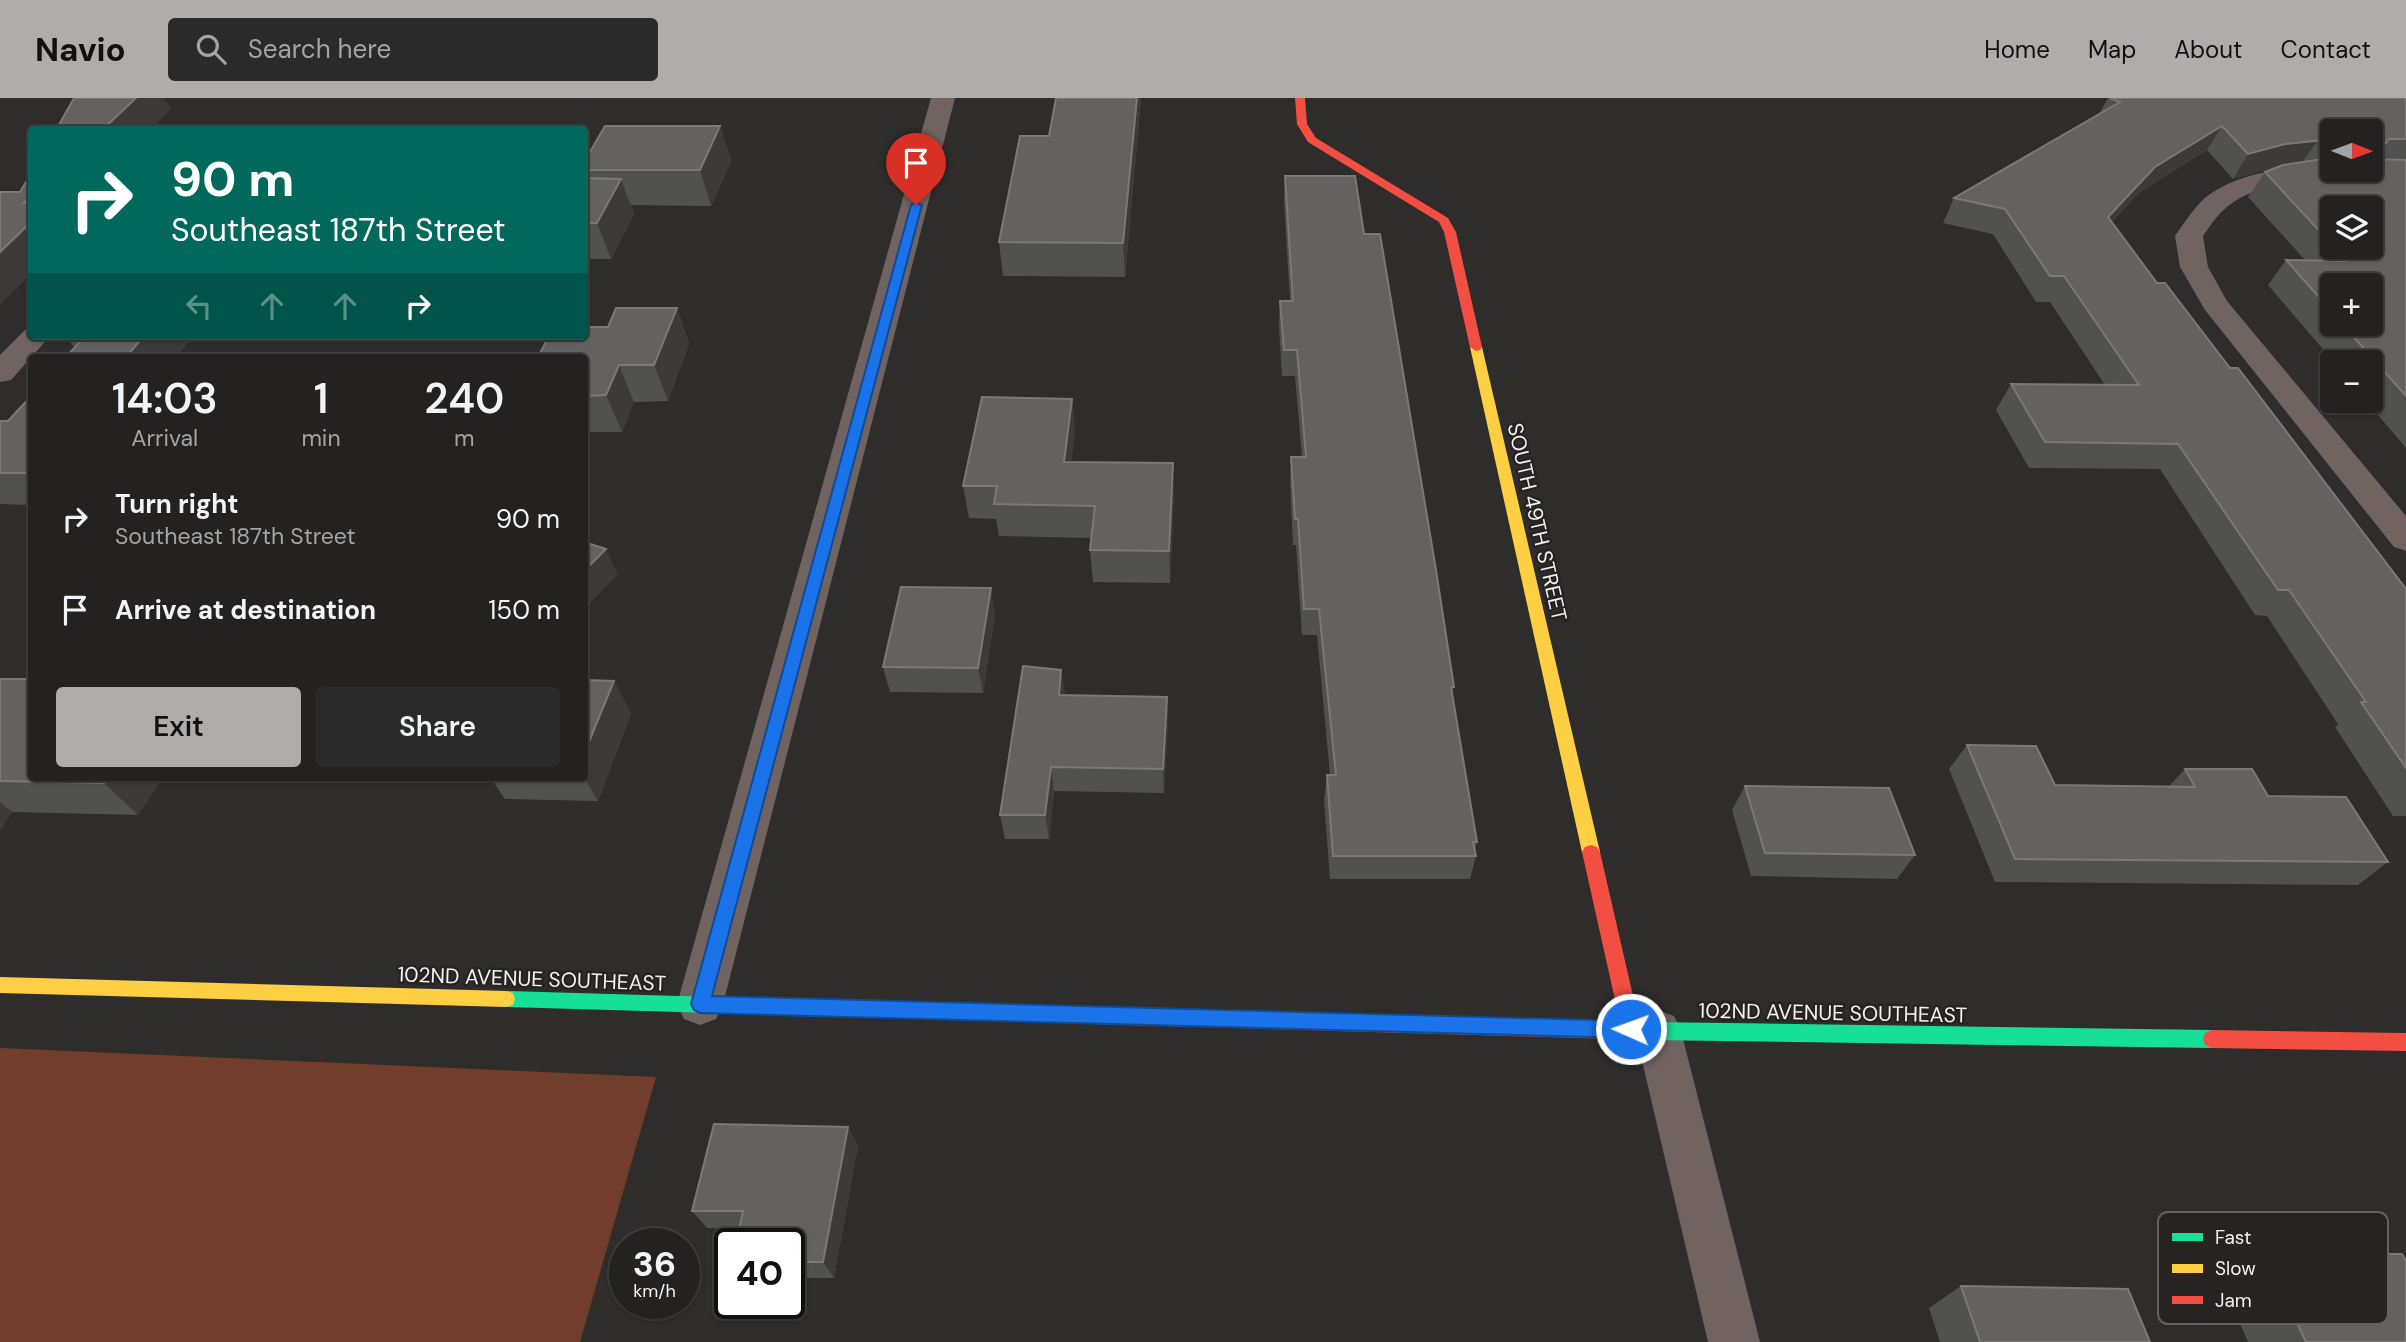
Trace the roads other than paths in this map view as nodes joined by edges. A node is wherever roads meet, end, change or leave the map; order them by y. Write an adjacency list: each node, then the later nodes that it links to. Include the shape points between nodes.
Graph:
1 (943, 98): 8 (street)
2 (1300, 98): 9 (street, SOUTH 49TH STREET, via 1301,124 1311,140 1444,220 1450,232)
3 (2406, 174): 6 (street, via 2287,176 2245,185 2219,200 2189,236 2194,267 2215,304)
4 (31, 340): 5 (street)
5 (0, 373)
6 (2406, 539)
7 (0, 985): 8 (street, 102ND AVENUE SOUTHEAST)
8 (700, 1004): 9 (street, 102ND AVENUE SOUTHEAST)
9 (1644, 1030): 10 (street, 102ND AVENUE SOUTHEAST); 11 (street)
10 (2406, 1042)
11 (1734, 1342)

